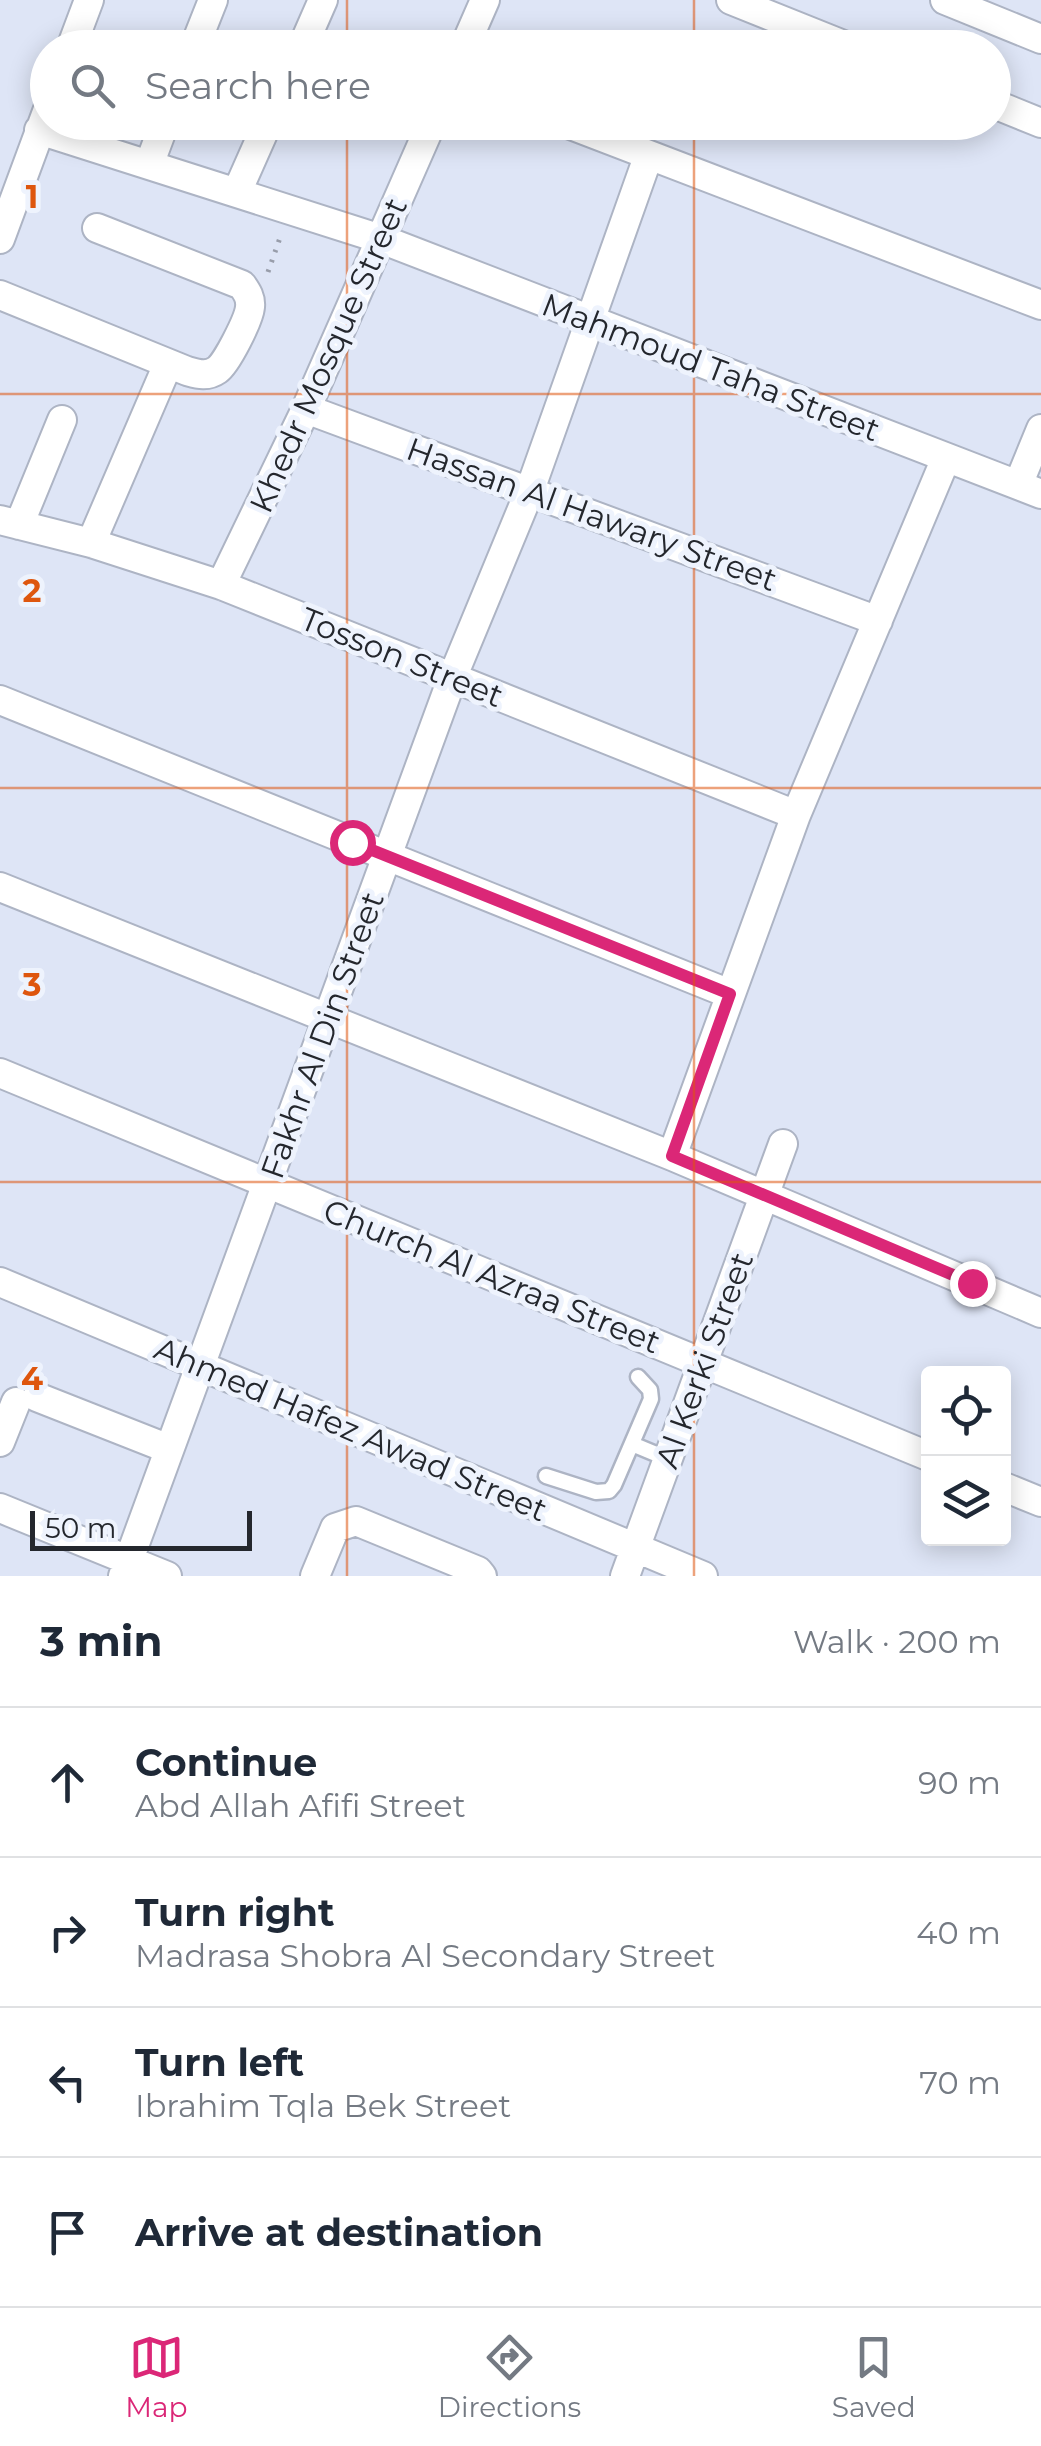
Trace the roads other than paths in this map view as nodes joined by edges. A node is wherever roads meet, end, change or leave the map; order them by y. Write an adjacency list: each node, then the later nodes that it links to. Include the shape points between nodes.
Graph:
1 (89, 0): 7 (street)
2 (213, 0): 8 (street)
3 (323, 0): 9 (street)
4 (485, 0): 10 (street)
5 (730, 0): 11 (street)
6 (945, 0): 12 (street)
7 (78, 30)
8 (201, 30)
9 (310, 30)
10 (472, 30)
11 (806, 30)
12 (1041, 39)
13 (1011, 111): 14 (street)
14 (1041, 123)
15 (37, 140): 25 (street)
16 (91, 140): 22 (street, Mahmoud Taha Street)
17 (158, 140): 22 (street)
18 (260, 140): 23 (street)
19 (424, 140): 26 (street, Khedr Mosque Street)
20 (607, 140): 21 (street)
21 (648, 157): 28 (street); 29 (street, Fakhr Al Din Street)
22 (149, 165): 23 (street, Mahmoud Taha Street)
23 (237, 192): 26 (street, Mahmoud Taha Street)
24 (97, 228): 30 (street, via 231,278 249,296 250,309 218,370 202,375)
25 (0, 239)
26 (381, 239): 29 (street, Mahmoud Taha Street); 31 (street, Khedr Mosque Street)
27 (0, 295): 30 (street)
28 (1041, 305)
29 (589, 320): 34 (street, Mahmoud Taha Street); 35 (street, Fakhr Al Din Street)
30 (168, 364): 38 (street)
31 (306, 408): 35 (street, Hassan Al Hawary Street); 39 (street, Khedr Mosque Street)
32 (62, 420): 37 (street)
33 (1041, 429): 36 (street)
34 (946, 458): 36 (street, Mahmoud Taha Street); 40 (street)
35 (530, 490): 40 (street, Hassan Al Hawary Street); 41 (street, Fakhr Al Din Street)
36 (1030, 490)
37 (5, 524): 38 (street, Tosson Street)
38 (91, 543): 39 (street, Tosson Street)
39 (221, 586): 41 (street, Tosson Street)
40 (878, 621): 43 (street)
41 (453, 676): 43 (street, Tosson Street); 44 (street, Fakhr Al Din Street)
42 (0, 700): 44 (street)
43 (796, 815): 46 (street)
44 (387, 856): 46 (street); 47 (street, Fakhr Al Din Street)
45 (0, 888): 47 (street)
46 (730, 994): 50 (street)
47 (328, 1018): 50 (street); 51 (street, Fakhr Al Din Street)
48 (0, 1073): 51 (street, Church Al Azraa Street)
49 (783, 1144): 52 (street, Al Kerki Street)
50 (672, 1156): 52 (street)
51 (267, 1183): 55 (street, Church Al Azraa Street); 56 (street, Fakhr Al Din Street)
52 (764, 1195): 54 (street); 55 (street, Al Kerki Street)
53 (0, 1282): 56 (street, Ahmed Hafez Awad Street)
54 (1041, 1312)
55 (703, 1363): 61 (street, Church Al Azraa Street); 62 (street, Al Kerki Street)
56 (200, 1366): 60 (street, Fakhr Al Din Street); 67 (street, Ahmed Hafez Awad Street)
57 (638, 1376): 59 (lane, via 651,1399)
58 (0, 1442): 60 (street, via 26,1400)
59 (632, 1444): 62 (lane); 63 (lane, via 609,1491)
60 (170, 1449): 68 (street, Fakhr Al Din Street)
61 (921, 1453)
62 (668, 1458): 67 (street, Al Kerki Street)
63 (546, 1476)
64 (1011, 1490): 65 (street)
65 (1041, 1502)
66 (0, 1508): 68 (street)
67 (635, 1548): 72 (street, Al Kerki Street); 73 (street, Ahmed Hafez Awad Street)
68 (126, 1568): 69 (street)
69 (167, 1576)
70 (315, 1576): 71 (street, via 335,1528 356,1521)
71 (482, 1576)
72 (625, 1576)
73 (702, 1576)

